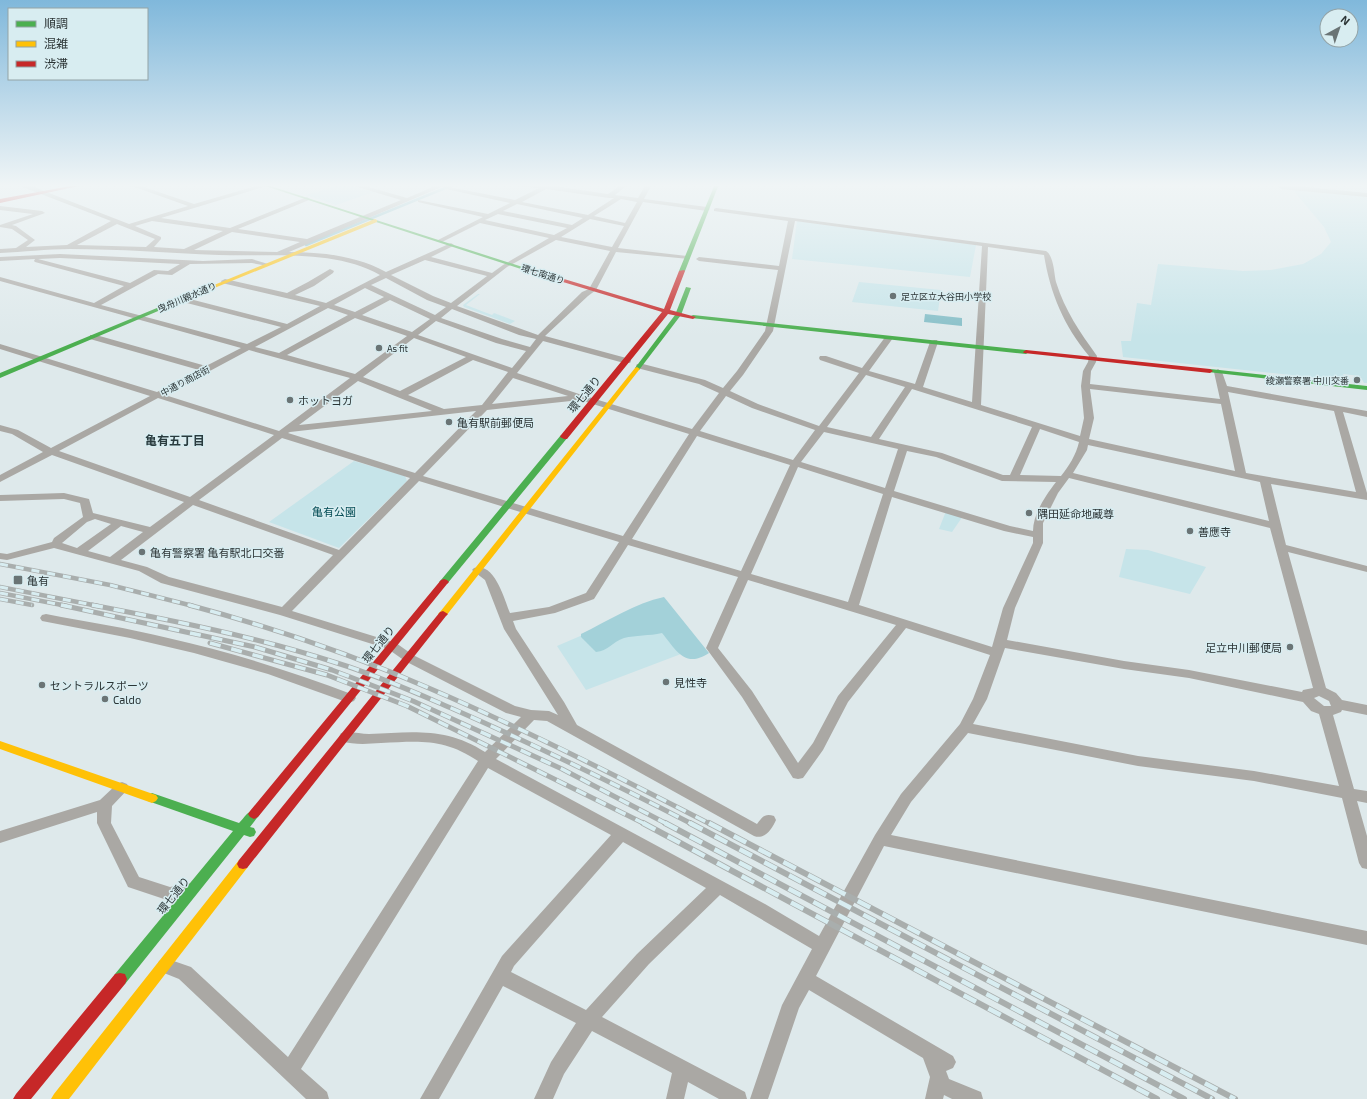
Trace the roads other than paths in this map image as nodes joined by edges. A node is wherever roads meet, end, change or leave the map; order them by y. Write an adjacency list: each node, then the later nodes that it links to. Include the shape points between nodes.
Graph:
1 (25, 235): 23 (street, via 32,240)
2 (88, 235): 21 (street)
3 (152, 235): 22 (street, via 159,238)
4 (219, 235): 26 (street)
5 (262, 235): 17 (street)
6 (321, 235): 17 (street)
7 (338, 235): 28 (main road, 曳舟川親水通り)
8 (422, 235): 18 (main road, 環七南通り)
9 (451, 235): 18 (street)
10 (543, 235): 16 (street)
11 (559, 235): 16 (street)
12 (622, 235): 24 (street)
13 (698, 235): 31 (main road, 環七通り)
14 (789, 235): 37 (street)
15 (922, 235): 20 (street)
16 (555, 238): 24 (street); 35 (street)
17 (307, 241): 27 (street)
18 (440, 241): 19 (main road, 環七南通り)
19 (451, 245): 29 (street, 中通り商店街); 35 (main road, 環七南通り)
20 (985, 245): 67 (street); 73 (street, via 1047,254 1061,308)
21 (69, 247): 22 (street); 23 (street)
22 (148, 249): 26 (street)
23 (18, 250): 25 (street)
24 (614, 250): 31 (street); 46 (street)
25 (0, 251)
26 (184, 251): 27 (street)
27 (276, 254): 28 (street)
28 (291, 255): 36 (main road, 曳舟川親水通り); 39 (street, via 348,260 369,266)
29 (424, 257): 39 (street, 中通り商店街); 40 (street)
30 (27, 258): 33 (street); 34 (street, via 60,256); 45 (street)
31 (687, 258): 53 (main road, 環七通り)
32 (699, 259): 37 (street)
33 (0, 260)
34 (188, 262): 36 (street, via 252,261); 45 (street, via 169,273 157,272)
35 (509, 263): 40 (street); 46 (main road, 環七南通り)
36 (266, 265): 43 (main road, 曳舟川親水通り)
37 (782, 268): 58 (street)
38 (330, 271): 47 (street)
39 (386, 275): 44 (street, 中通り商店街); 52 (street)
40 (492, 276): 52 (street)
41 (0, 279): 50 (street)
42 (691, 279): 55 (main road)
43 (225, 281): 47 (street); 49 (main road, 曳舟川親水通り)
44 (368, 284): 48 (street); 51 (street, 中通り商店街)
45 (131, 286): 50 (street)
46 (592, 290): 53 (main road, 環七南通り); 62 (street)
47 (287, 296): 51 (street)
48 (390, 297): 54 (street); 57 (street)
49 (182, 299): 56 (main road, 曳舟川親水通り); 59 (street)
50 (95, 305): 56 (street)
51 (327, 305): 54 (street); 59 (street, 中通り商店街)
52 (451, 306): 57 (street); 62 (street, via 522,333)
53 (666, 312): 55 (main road, 環七南通り); 74 (main road, 環七通り)
54 (355, 315): 60 (street); 69 (street)
55 (678, 315): 58 (main road, 環七南通り); 75 (main road)
56 (140, 317): 61 (main road, 曳舟川親水通り); 66 (street)
57 (435, 318): 60 (street); 68 (street)
58 (771, 325): 63 (main road, 環七南通り); 86 (street, via 740,373)
59 (287, 326): 66 (street, 中通り商店街)
60 (411, 335): 70 (street); 81 (street)
61 (93, 337): 72 (main road, 曳舟川親水通り); 76 (street)
62 (541, 337): 68 (street); 74 (street)
63 (889, 338): 64 (main road, 環七南通り); 77 (street)
64 (934, 342): 67 (main road, 環七南通り); 82 (street)
65 (0, 346): 72 (street)
66 (248, 347): 69 (street); 76 (street, 中通り商店街)
67 (979, 347): 73 (main road, 環七南通り); 92 (street)
68 (531, 350): 79 (street)
69 (280, 356): 81 (street)
70 (472, 357): 79 (street); 87 (street)
71 (823, 358): 77 (street)
72 (42, 359): 80 (main road, 曳舟川親水通り); 88 (street)
73 (1093, 359): 78 (main road, 環七南通り); 83 (street, via 1086,371)
74 (627, 361): 90 (main road, 環七通り)
75 (640, 366): 86 (street, via 702,382); 94 (main road)
76 (206, 369): 88 (street, 中通り商店街)
77 (863, 372): 82 (street); 100 (street)
78 (1218, 372): 84 (street); 85 (main road, 環七南通り)
79 (512, 373): 89 (street); 93 (street)
80 (0, 376)
81 (356, 377): 87 (street); 101 (street)
82 (914, 386): 92 (street); 103 (street)
83 (1086, 386): 91 (street); 104 (street, via 1085,395 1090,418)
84 (1223, 388): 91 (street); 95 (street)
85 (1367, 388)
86 (724, 392): 100 (street, via 779,416); 102 (street)
87 (400, 394): 96 (street)
88 (158, 395): 101 (street); 106 (street, 中通り商店街)
89 (580, 397): 90 (street); 93 (street)
90 (594, 400): 94 (street); 118 (main road, 環七通り)
91 (1225, 402): 108 (street)
92 (976, 406): 98 (street)
93 (485, 407): 96 (street); 109 (street)
94 (608, 407): 102 (street); 119 (main road)
95 (1338, 409): 97 (street); 115 (street, via 1360,490)
96 (444, 412): 101 (street)
97 (1367, 414)
98 (1037, 426): 104 (street); 111 (street)
99 (0, 428): 106 (street, via 15,432)
100 (822, 429): 103 (street); 107 (street)
101 (285, 432): 109 (street); 117 (street)
102 (694, 433): 107 (street); 125 (street)
103 (874, 440): 105 (street)
104 (1084, 441): 108 (street); 110 (street, via 1082,450)
105 (903, 447): 111 (street, via 939,455 1002,478); 114 (street)
106 (52, 451): 112 (street, 中通り商店街); 117 (street)
107 (795, 464): 114 (street); 134 (street)
108 (1241, 475): 113 (street)
109 (418, 476): 118 (street); 129 (street)
110 (1065, 477): 111 (street); 122 (street); 124 (street, via 1053,492 1038,523)
111 (1014, 478)
112 (0, 479)
113 (1265, 480): 115 (street); 122 (street)
114 (888, 492): 124 (street, via 1008,529); 135 (street)
115 (1365, 497)
116 (0, 498): 120 (street, via 64,496 85,501)
117 (193, 501): 123 (street); 129 (street)
118 (508, 505): 119 (street); 140 (main road, 環七通り)
119 (526, 511): 125 (street); 133 (main road)
120 (88, 517): 121 (street); 126 (street)
121 (120, 522): 123 (street); 128 (street)
122 (1275, 526): 127 (street)
123 (152, 530): 131 (street)
124 (1037, 535): 141 (street, via 1038,543 1009,608)
125 (625, 540): 134 (street); 138 (street, via 590,596 551,610)
126 (56, 544): 128 (street); 130 (street, via 7,557)
127 (1281, 546): 132 (street); 143 (street)
128 (79, 552): 131 (street)
129 (341, 554): 136 (street)
130 (0, 556)
131 (113, 560): 136 (street, via 143,569 165,580)
132 (1367, 569)
133 (478, 570): 138 (street, via 490,579); 142 (main road)
134 (744, 576): 135 (street); 139 (street, via 712,648 746,694 798,774 818,746 843,699)
135 (852, 607): 139 (street)
136 (284, 612): 140 (street)
137 (46, 618): 144 (street, via 142,636 228,658 296,678)
138 (506, 618): 150 (street, via 510,629)
139 (904, 624): 141 (street)
140 (392, 646): 142 (street); 144 (main road, 環七通り)
141 (999, 648): 145 (street, via 1189,674); 149 (street, via 980,699)
142 (409, 658): 148 (street, via 511,710); 151 (main road)
143 (1320, 691): 145 (street, via 1308,693); 146 (street, via 1332,697)
144 (349, 698): 159 (main road, 環七通り)
145 (1307, 698): 146 (street, via 1315,707)
146 (1331, 708): 147 (street); 155 (street)
147 (1367, 710)
148 (531, 715): 150 (street, via 549,716); 153 (street)
149 (965, 727): 155 (street, via 1138,761 1254,776); 163 (street, via 906,798)
150 (571, 728): 158 (street, via 760,832)
151 (346, 737): 153 (street, via 359,740 437,738 453,741); 161 (main road)
152 (0, 745): 154 (main road)
153 (486, 760): 160 (street); 176 (street)
154 (122, 788): 157 (street); 159 (main road)
155 (1349, 794): 156 (street); 164 (street)
156 (1367, 797)
157 (105, 804): 162 (street); 166 (street, via 104,823 134,882 170,894)
158 (769, 820)
159 (242, 829): 161 (main road); 166 (main road, 環七通り)
160 (621, 834): 165 (street); 170 (street, via 508,961)
161 (265, 836): 169 (main road)
162 (0, 838)
163 (880, 839): 167 (street); 168 (street)
164 (1367, 863)
165 (718, 887): 168 (street); 172 (street, via 647,955)
166 (194, 889): 178 (main road, 環七通り)
167 (1367, 938)
168 (822, 946): 171 (street)
169 (165, 966): 176 (street, via 185,973); 179 (main road)
170 (499, 975): 172 (street); 181 (street)
171 (806, 979): 173 (street); 185 (street, via 791,1005)
172 (589, 1019): 175 (street); 182 (street, via 552,1077)
173 (929, 1051): 174 (street); 177 (street)
174 (947, 1062)
175 (682, 1069): 183 (street); 184 (street)
176 (290, 1071): 180 (street)
177 (939, 1093): 186 (street)
178 (21, 1099)
179 (59, 1099)
180 (320, 1099)
181 (429, 1099)
182 (544, 1099)
183 (675, 1099)
184 (738, 1099)
185 (759, 1099)
186 (974, 1099)

